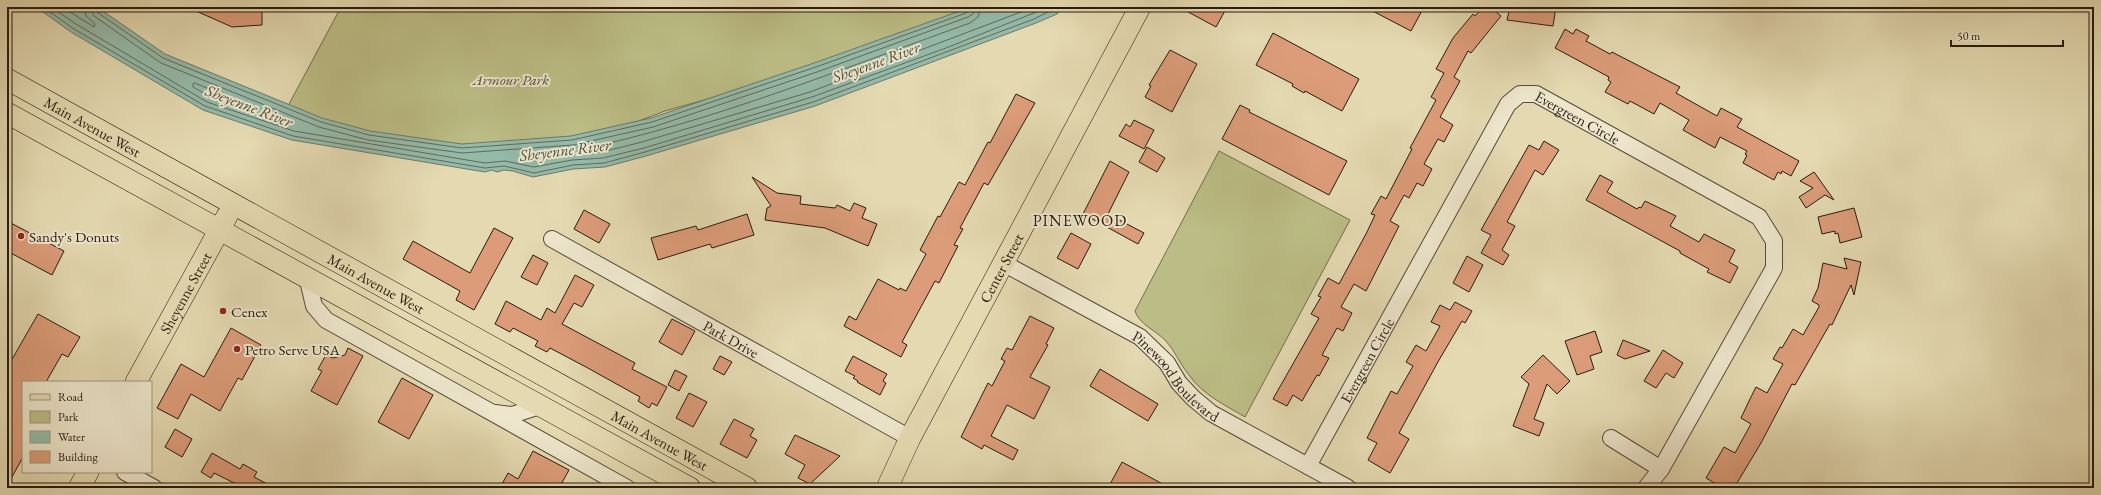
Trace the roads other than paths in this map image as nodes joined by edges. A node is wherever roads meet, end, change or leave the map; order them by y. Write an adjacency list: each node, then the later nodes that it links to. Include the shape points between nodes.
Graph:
1 (1140, 7): 7 (main road, Center Street)
2 (8, 81): 4 (main road, Main Avenue West)
3 (7, 113): 5 (main road, Main Avenue West)
4 (234, 204): 5 (main road, Sheyenne Street); 22 (main road, Main Avenue West)
5 (220, 228): 8 (main road, Main Avenue West); 9 (main road, Sheyenne Street)
6 (552, 239): 12 (street, Park Drive)
7 (1004, 263): 12 (main road, Center Street); 14 (street, Pinewood Boulevard, via 1140,337 1167,363 1179,383 1193,398 1211,413)
8 (307, 276): 10 (main road, Main Avenue West); 11 (street, via 314,306 326,320)
9 (137, 381)
10 (540, 406): 11 (street, via 512,414); 21 (main road, Main Avenue West)
11 (493, 413): 20 (street)
12 (910, 438): 23 (main road, Center Street)
13 (1611, 438): 15 (street)
14 (1308, 466): 15 (street, Evergreen Circle, via 1508,104 1520,94 1536,94 1759,217 1774,241 1774,268); 24 (street, Pinewood Boulevard)
15 (1660, 469): 25 (street, Evergreen Circle)
16 (87, 473): 18 (main road)
17 (127, 473): 19 (street)
18 (79, 488)
19 (154, 488)
20 (627, 488)
21 (690, 488)
22 (747, 488)
23 (887, 488)
24 (1348, 488)
25 (1646, 488)

